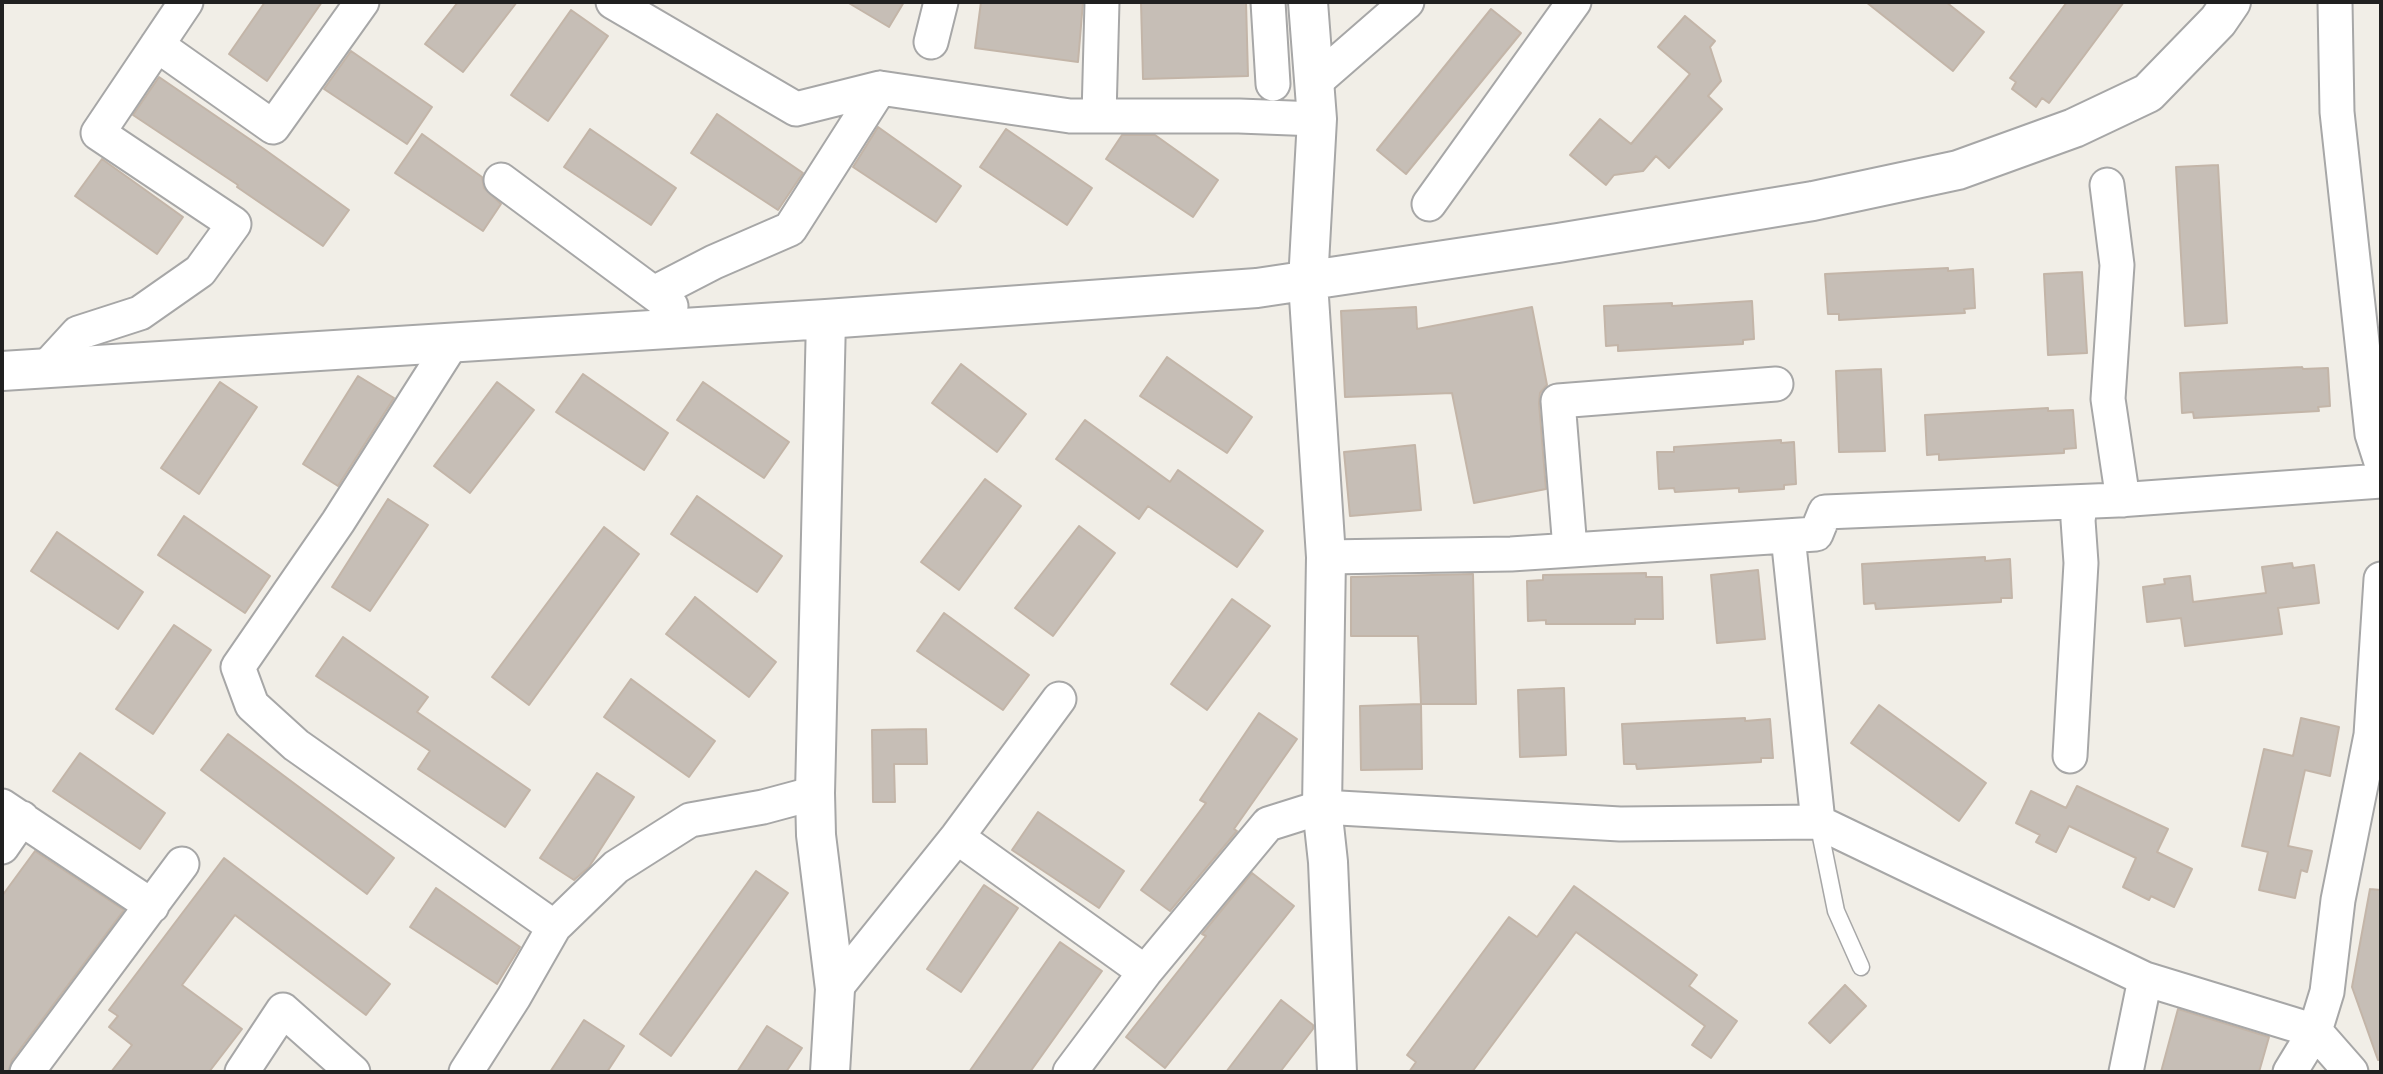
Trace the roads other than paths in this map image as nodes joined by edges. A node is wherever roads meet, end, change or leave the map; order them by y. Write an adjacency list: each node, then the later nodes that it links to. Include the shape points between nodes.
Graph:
1 (186, 2): 13 (street)
2 (362, 2): 13 (street, via 273,127)
3 (613, 2): 15 (street, via 796,109)
4 (941, 2): 12 (street)
5 (1102, 2): 17 (street)
6 (1268, 2): 14 (street)
7 (1308, 2): 16 (street)
8 (1407, 2): 16 (street)
9 (1574, 2): 20 (street)
10 (2231, 2): 22 (street, via 2148,93 2074,128 1958,170 1813,201)
11 (2335, 2): 21 (street, via 2337,112)
12 (930, 42)
13 (157, 46): 27 (street, via 98,133 233,224 200,271 140,313 78,333)
14 (1273, 84)
15 (880, 88): 17 (street, via 1070,116); 23 (street, via 790,229)
16 (1316, 101): 17 (street, via 1239,116); 22 (street)
17 (1099, 116)
18 (500, 180): 23 (street)
19 (2107, 185): 31 (street, via 2117,265 2108,399)
20 (1429, 204)
21 (2368, 271): 29 (street, via 2372,434)
22 (1308, 282): 24 (street); 35 (street)
23 (654, 293): 25 (street)
24 (825, 319): 25 (street); 39 (street)
25 (698, 327): 26 (street)
26 (452, 343): 27 (street); 47 (street, via 338,522 238,667 251,705 296,745)
27 (15, 374)
28 (1776, 384): 34 (street, via 1558,401)
29 (2381, 462)
30 (2381, 481): 31 (street)
31 (2123, 500): 32 (street)
32 (2081, 502): 33 (street, via 1825,512 1816,534); 38 (street)
33 (1788, 536): 34 (street); 42 (street)
34 (1570, 549): 35 (street)
35 (1326, 557): 40 (street)
36 (2381, 579): 52 (street, via 2371,735 2338,900 2327,992)
37 (1059, 699): 43 (street)
38 (2070, 756)
39 (815, 793): 47 (street, via 690,820 616,867); 51 (street)
40 (1322, 807): 42 (street, via 1620,824); 49 (street, via 1268,824); 59 (street)
41 (12, 812): 44 (street); 46 (street)
42 (1818, 822): 48 (lane, via 1836,911); 50 (street)
43 (957, 837): 49 (street); 51 (street)
44 (2, 847)
45 (182, 864): 46 (street)
46 (152, 906): 53 (street)
47 (554, 926): 56 (street)
48 (1861, 967)
49 (1145, 972): 58 (street)
50 (2146, 979): 52 (street); 60 (street)
51 (835, 989): 57 (street)
52 (2315, 1031): 61 (street); 62 (street)
53 (27, 1072)
54 (242, 1072): 55 (street, via 283,1010)
55 (353, 1072)
56 (466, 1072)
57 (830, 1072)
58 (1070, 1072)
59 (1337, 1072)
60 (2126, 1072)
61 (2290, 1072)
62 (2351, 1072)

